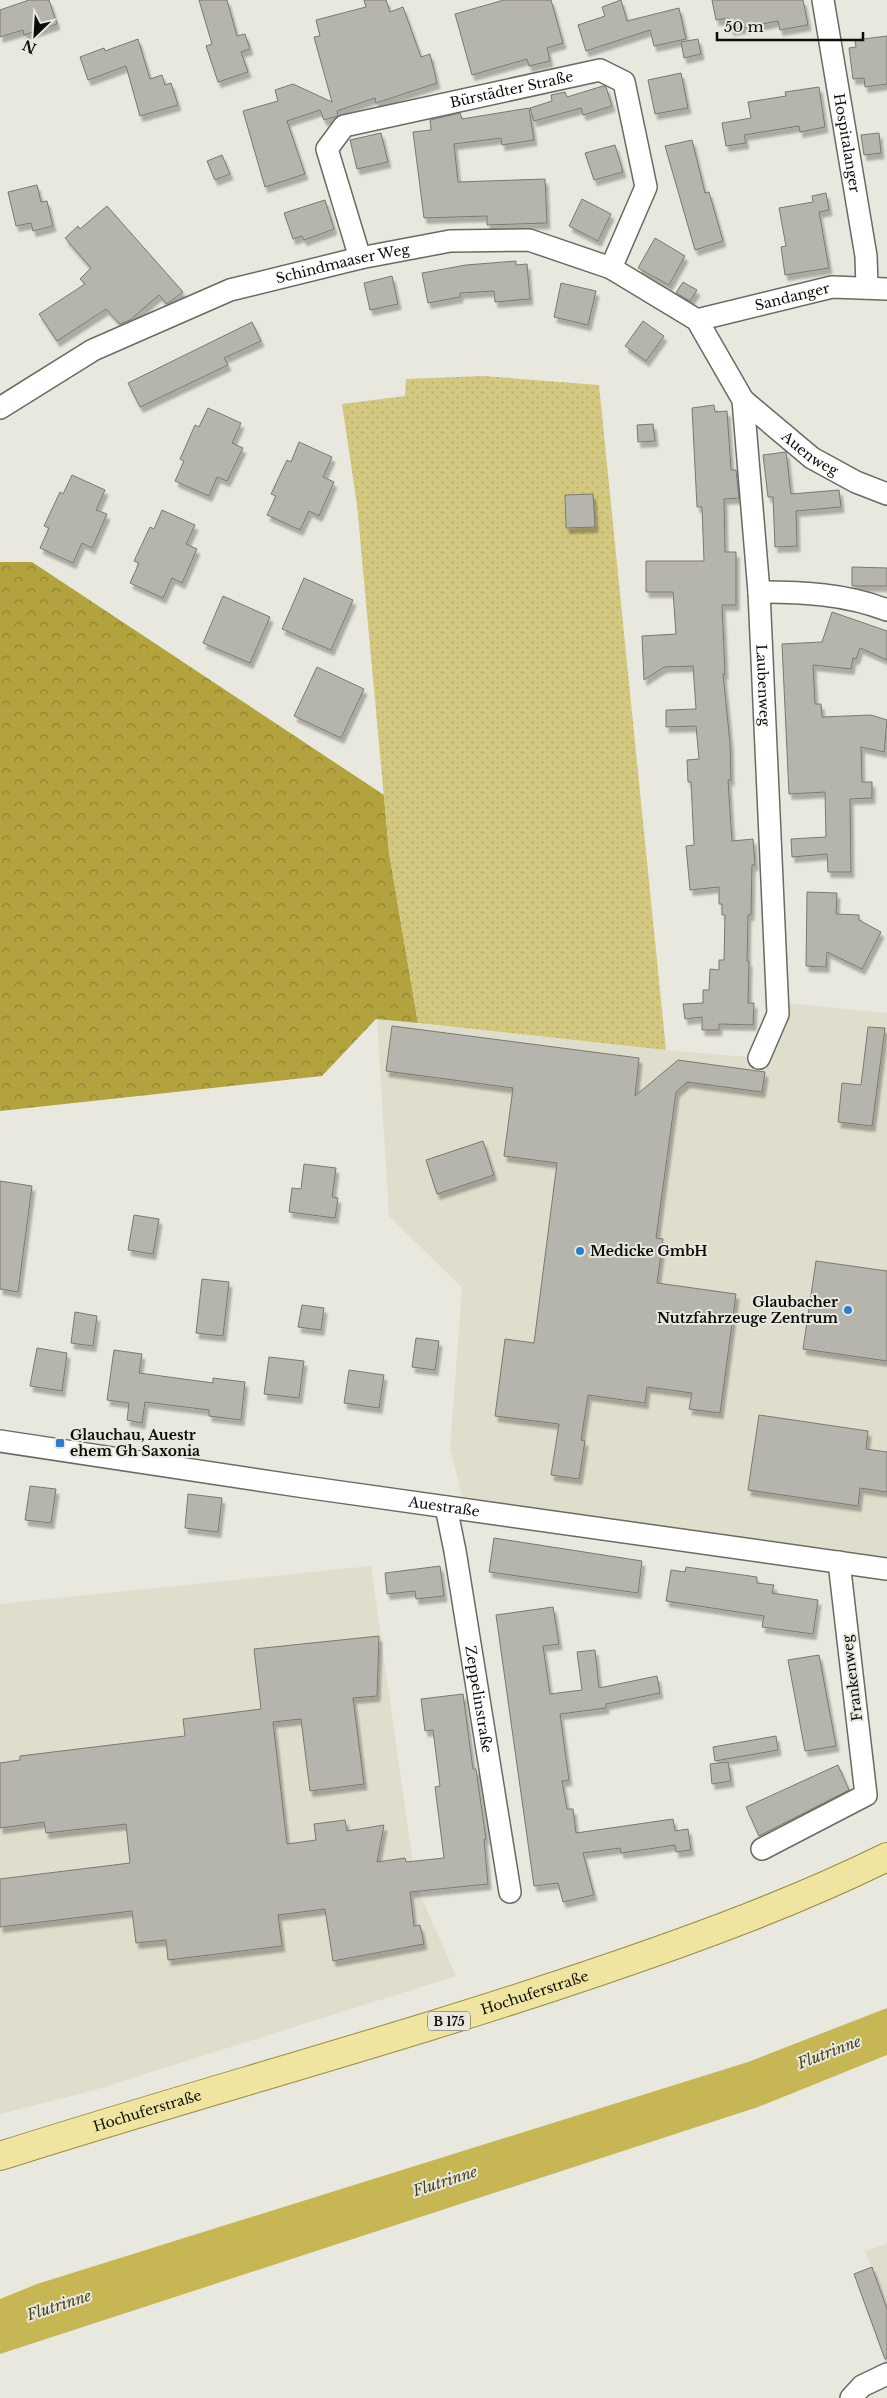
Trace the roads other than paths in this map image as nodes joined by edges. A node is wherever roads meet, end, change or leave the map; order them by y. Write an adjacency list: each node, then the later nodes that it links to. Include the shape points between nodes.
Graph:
1 (824, 0): 4 (street, Hospitalanger, via 866,256)
2 (360, 258): 3 (street, Schindmaaser Weg, via 450,241 529,240); 3 (street, Bürstädter Straße, via 326,149 344,126 600,70 624,82 646,187); 7 (street, Schindmaaser Weg, via 230,290 93,350)
3 (611, 268): 5 (street, Schindmaaser Weg)
4 (877, 288): 5 (street, Sandanger, via 832,287)
5 (697, 320): 6 (street, Laubenweg)
6 (743, 400): 8 (street, Auenweg, via 812,458 856,482); 9 (street, Laubenweg)
7 (0, 408)
8 (887, 494)
9 (759, 592): 10 (street, via 805,592 853,599); 11 (street, Laubenweg, via 778,1014)
10 (887, 610)
11 (759, 1058)
12 (0, 1442): 13 (street, Auestraße)
13 (446, 1507): 14 (street, Auestraße); 18 (street, Zeppelinstraße)
14 (839, 1562): 15 (street, Auestraße); 16 (street, Frankenweg, via 866,1795)
15 (887, 1569)
16 (762, 1849)
17 (887, 1857): 19 (main road, Hochuferstraße / B 175, via 727,1927 468,2016)
18 (510, 1892)
19 (0, 2156)
20 (887, 2374): 21 (street, via 862,2386)
21 (851, 2398)

